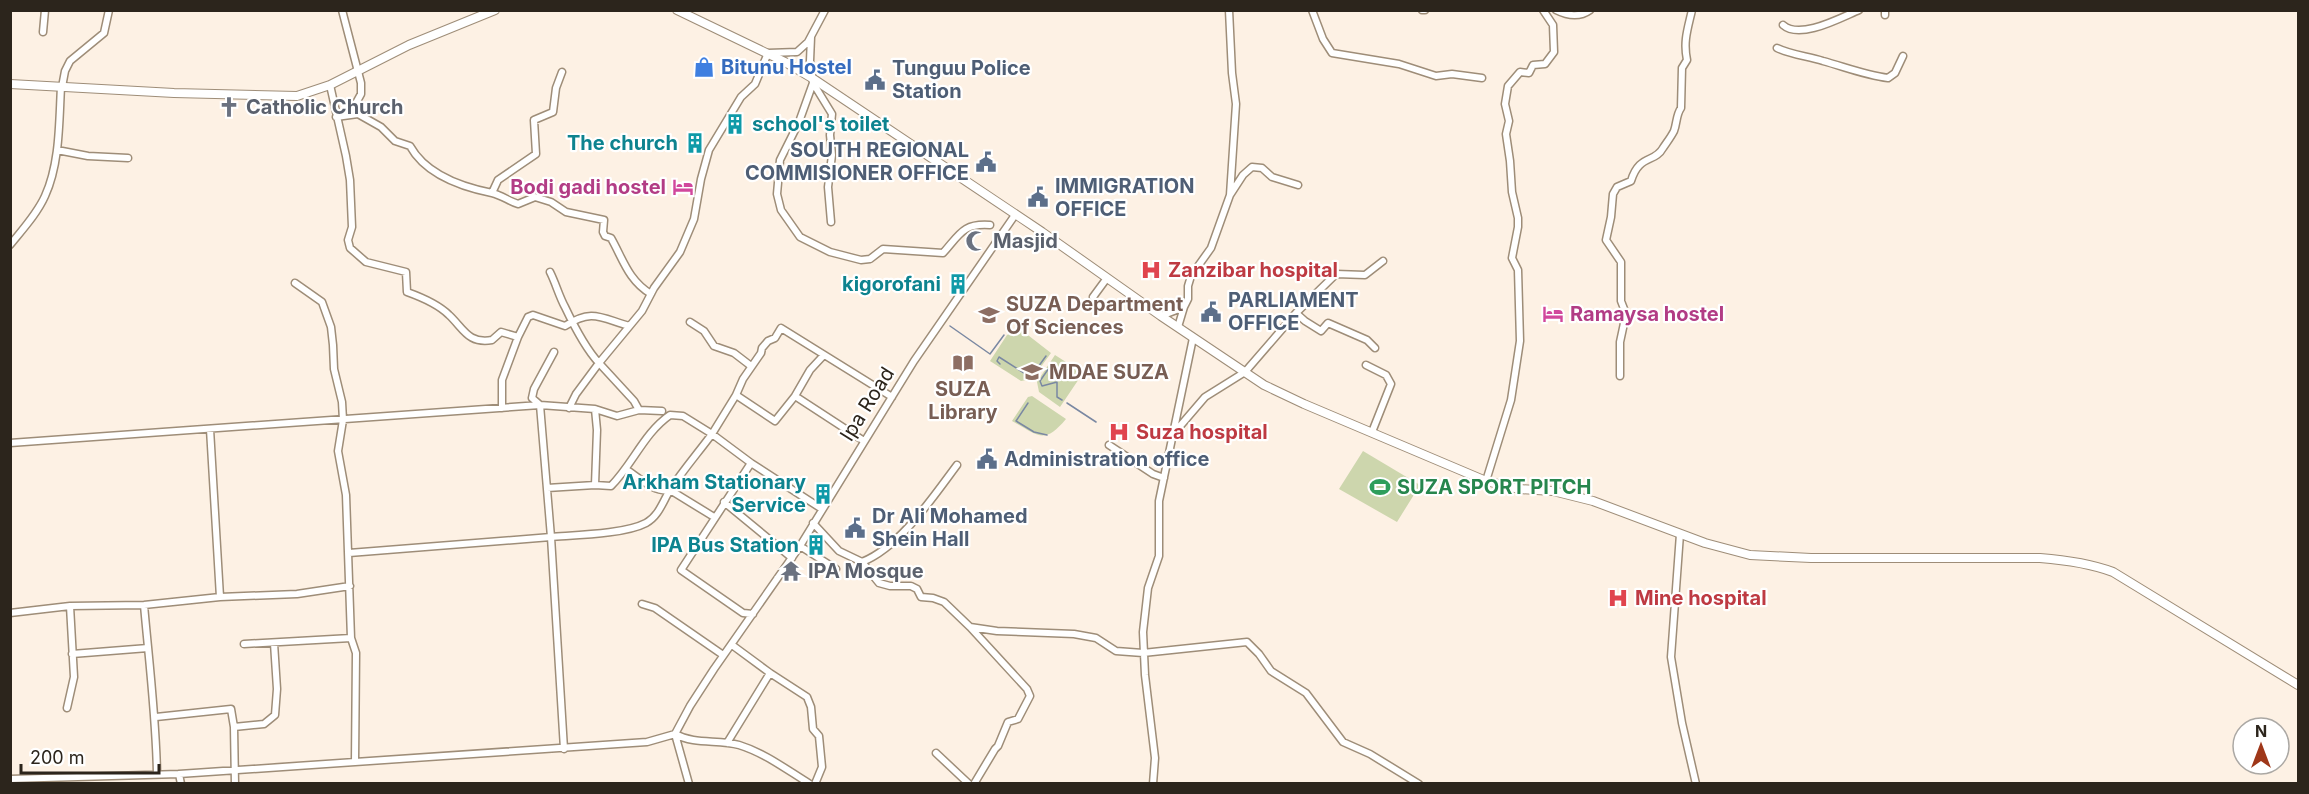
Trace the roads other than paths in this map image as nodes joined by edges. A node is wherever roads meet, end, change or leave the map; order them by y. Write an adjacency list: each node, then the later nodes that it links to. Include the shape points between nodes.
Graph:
1 (45, 10): 16 (street)
2 (109, 10): 26 (street, via 104,33 68,64)
3 (342, 10): 20 (street)
4 (495, 10): 20 (main road)
5 (677, 10): 18 (main road)
6 (825, 10): 15 (street)
7 (1229, 10): 33 (street, via 1236,104)
8 (1312, 10): 22 (street, via 1332,53 1399,64 1436,76)
9 (1543, 10): 82 (street, via 1553,25 1554,52 1545,64 1533,65 1529,73 1516,74 1508,86 1505,104 1512,192 1518,218 1512,258 1518,270 1520,341 1510,400)
10 (1556, 10): 11 (street, via 1573,16)
11 (1590, 10)
12 (1692, 10): 60 (street, via 1684,51 1687,60 1682,68 1681,108 1673,132 1663,150 1637,166 1631,181 1617,187 1611,198 1606,240 1619,258 1621,301 1626,314 1620,342)
13 (1859, 10): 14 (street, via 1806,30)
14 (1783, 25)
15 (813, 29): 18 (street, via 797,52); 23 (street)
16 (43, 32)
17 (1777, 48): 19 (street, via 1888,78)
18 (768, 53): 23 (main road); 42 (street, via 754,84 741,97 709,150 690,233)
19 (1903, 56)
20 (358, 69): 25 (main road); 27 (street, via 361,94)
21 (562, 72): 32 (street, via 553,112 534,120 536,154 498,180)
22 (1482, 78)
23 (813, 80): 34 (main road); 35 (street, via 832,114 828,187); 36 (street, via 799,122 783,151 777,194 781,210 800,237 830,252 861,260 870,259 883,249 943,253 964,229 974,224)
24 (10, 84): 26 (main road)
25 (330, 85): 26 (main road, via 306,94 280,97); 28 (street)
26 (62, 87): 29 (street)
27 (350, 114): 28 (street); 32 (street, via 358,114 381,127 395,141 410,146 417,159 444,177)
28 (336, 117): 51 (street, via 350,180 350,248 366,262 406,272 407,292 448,314 475,340 492,340 501,332)
29 (57, 150): 30 (street); 37 (street, via 45,196)
30 (128, 158)
31 (1298, 186): 33 (street, via 1252,167)
32 (492, 193): 42 (street, via 518,204 535,197 566,212 604,220 604,236 611,238 620,260)
33 (1230, 195): 44 (street, via 1211,248 1191,276)
34 (1015, 215): 40 (main road); 63 (street, Ipa Road)
35 (831, 222)
36 (990, 225)
37 (10, 245)
38 (1383, 261): 45 (street, via 1365,275 1336,274)
39 (550, 272): 47 (street)
40 (1107, 278): 43 (street); 46 (main road)
41 (295, 283): 70 (street, via 322,302 330,327)
42 (651, 294): 49 (street)
43 (1093, 297)
44 (1184, 307): 46 (street); 50 (street)
45 (1296, 313): 53 (street, via 1321,331 1328,323 1367,340); 59 (street)
46 (1161, 316): 50 (main road)
47 (573, 321): 49 (street, via 593,315); 51 (street, via 565,326 533,315 528,317); 56 (street)
48 (690, 322): 58 (street, via 704,331 714,346 734,353)
49 (629, 326): 56 (street)
50 (1178, 327): 52 (main road)
51 (518, 337): 65 (street, via 502,380)
52 (1193, 338): 59 (main road); 72 (street)
53 (1375, 348)
54 (554, 352): 64 (street, via 532,394)
55 (823, 356): 58 (street, via 782,328 765,344); 62 (street); 63 (street)
56 (599, 363): 66 (street); 68 (street)
57 (1366, 365): 73 (street, via 1386,375 1391,384)
58 (751, 366): 61 (street)
59 (1245, 372): 72 (street, via 1204,397); 73 (main road, via 1280,393)
60 (1620, 376)
61 (736, 395): 62 (street, via 776,421); 74 (street)
62 (795, 396): 75 (street)
63 (892, 397): 75 (street, Ipa Road)
64 (540, 405): 65 (street); 66 (street); 84 (street)
65 (502, 408): 70 (street)
66 (569, 408): 67 (street)
67 (595, 410): 68 (street, via 617,416); 83 (street)
68 (639, 410): 69 (street)
69 (662, 411)
70 (343, 420): 71 (street); 93 (street, via 338,451 346,495)
71 (210, 429): 76 (street); 98 (street)
72 (1174, 432): 81 (street)
73 (1372, 432): 82 (main road)
74 (712, 434): 78 (street); 80 (street, via 683,416 670,415 649,434); 85 (street)
75 (864, 441): 87 (street, Ipa Road)
76 (10, 443)
77 (1109, 445): 81 (street)
78 (751, 463): 86 (street); 87 (street)
79 (957, 465): 95 (street, via 901,533)
80 (627, 470): 83 (street, via 611,486); 85 (street, via 657,489)
81 (1164, 478): 110 (street, via 1159,501 1159,556 1148,588)
82 (1486, 481): 90 (main road, via 1593,501)
83 (595, 485): 84 (street)
84 (547, 488): 91 (street)
85 (670, 490): 88 (street); 91 (street, via 649,522)
86 (724, 502): 88 (street); 94 (street)
87 (822, 509): 89 (street, Ipa Road)
88 (714, 517): 103 (street, via 681,570 743,613)
89 (813, 523): 92 (street, Ipa Road); 95 (street, via 839,551)
90 (1680, 534): 114 (main road, via 1731,551 1766,556 2029,558 2095,565 2113,572); 138 (street, via 1671,657)
91 (551, 537): 93 (street); 120 (street)
92 (800, 546): 94 (street, Ipa Road); 96 (street)
93 (349, 552): 97 (street)
94 (792, 558): 103 (street, Ipa Road)
95 (862, 562): 104 (street, via 879,583 911,586 921,597 944,602)
96 (836, 569)
97 (350, 586): 98 (street, via 297,594); 105 (street)
98 (220, 597): 100 (street)
99 (642, 604): 112 (street, via 655,608)
100 (144, 605): 101 (street); 109 (street)
101 (70, 606): 102 (street); 111 (street)
102 (10, 613)
103 (753, 614): 108 (street, Ipa Road)
104 (970, 627): 110 (street, via 1074,634 1096,638 1116,651); 135 (street, via 1030,696 1018,718 1008,722 999,746)
105 (351, 638): 106 (street); 122 (street, via 356,653)
106 (274, 643): 107 (street); 117 (street, via 275,715 264,724)
107 (244, 644)
108 (732, 645): 112 (street, Ipa Road); 113 (street)
109 (148, 648): 111 (street); 116 (street)
110 (1143, 653): 136 (street, via 1155,758); 137 (street, via 1247,642 1271,671 1306,693 1343,742)
111 (72, 654): 115 (street, via 74,677)
112 (723, 655): 118 (street, Ipa Road)
113 (770, 673): 119 (street); 133 (street, via 807,697 813,729 819,736 822,767)
114 (2298, 685)
115 (67, 708)
116 (156, 717): 117 (street, via 231,709); 124 (street)
117 (234, 727): 123 (street)
118 (675, 734): 119 (street, via 687,740); 120 (street, via 647,742); 131 (street)
119 (728, 743): 132 (street, via 762,754)
120 (564, 749): 122 (street)
121 (936, 753): 134 (street)
122 (356, 762): 123 (street)
123 (234, 770): 125 (street); 130 (street)
124 (157, 774): 125 (street); 128 (street)
125 (179, 774): 129 (street)
126 (10, 779): 127 (street)
127 (37, 780): 128 (street)
128 (82, 780)
129 (181, 783)
130 (235, 783)
131 (689, 783)
132 (810, 783)
133 (814, 783)
134 (969, 783)
135 (974, 783)
136 (1153, 783)
137 (1419, 783)
138 (1696, 783)

